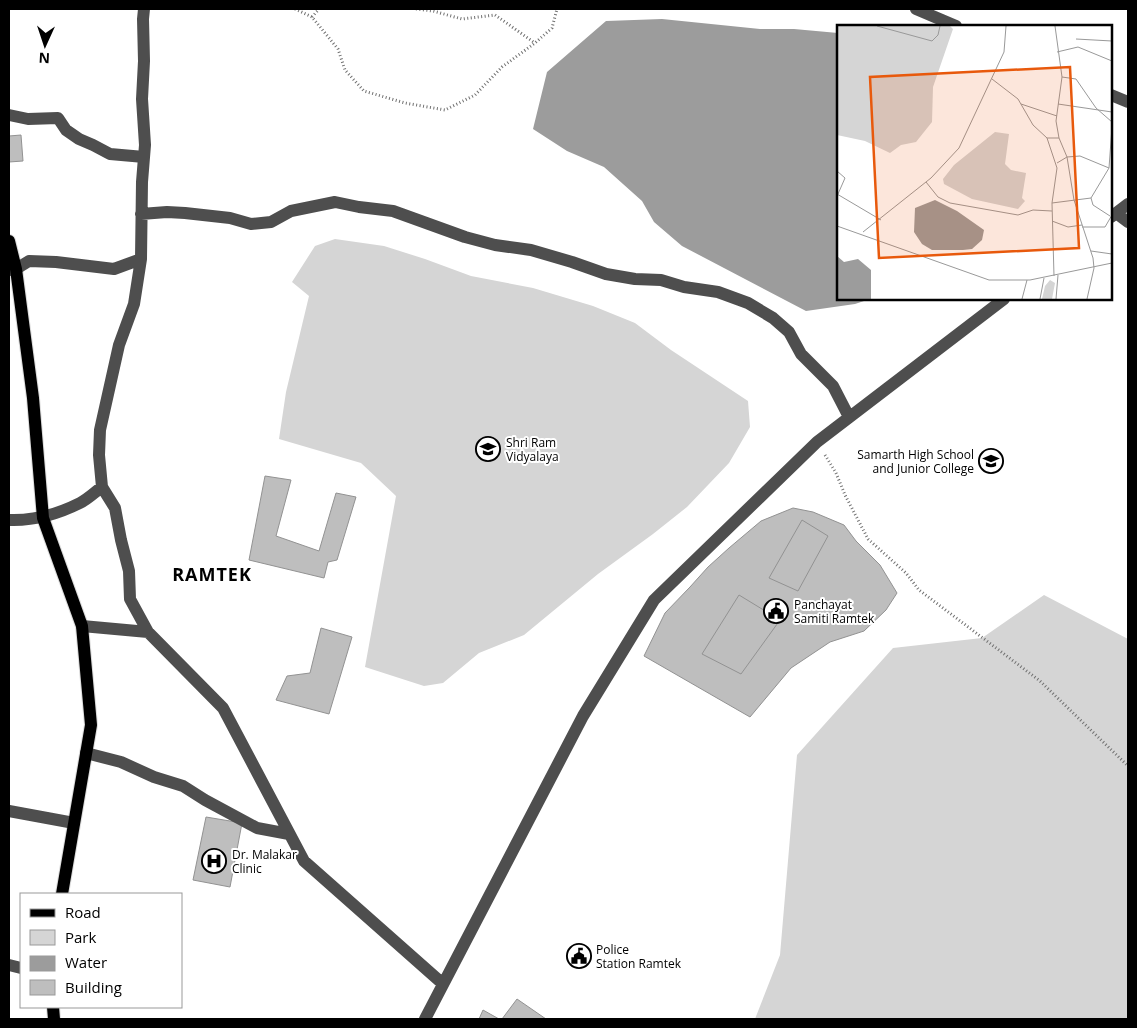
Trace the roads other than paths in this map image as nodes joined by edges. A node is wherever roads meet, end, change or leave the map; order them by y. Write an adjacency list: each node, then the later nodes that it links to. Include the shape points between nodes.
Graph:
1 (144, 9): 7 (street)
2 (916, 9): 3 (street)
3 (954, 25)
4 (1112, 95): 5 (street)
5 (1128, 102)
6 (9, 114): 7 (street, via 58,118 66,130 79,139 110,154)
7 (144, 157): 9 (street)
8 (1128, 204): 10 (street)
9 (141, 214): 13 (street); 16 (street, via 185,213 251,224 271,222 291,211 334,202 394,211 465,237 531,250 606,274 661,280 718,292 748,303 789,332 801,354 833,386)
10 (1113, 215): 11 (street)
11 (1128, 222)
12 (9, 241): 14 (main road)
13 (140, 259): 14 (street, via 114,269 29,261); 17 (street, via 134,304 119,345 100,430)
14 (12, 270): 18 (main road, via 33,398)
15 (1003, 300): 16 (street)
16 (849, 417): 27 (street, via 817,442 654,600 583,716)
17 (102, 487): 18 (street, via 81,502); 21 (street, via 115,508 129,571 130,599)
18 (42, 518): 19 (street); 20 (main road)
19 (9, 520)
20 (82, 626): 21 (street); 22 (main road, via 91,725)
21 (148, 632): 25 (street, via 223,708)
22 (86, 753): 24 (main road); 25 (street, via 121,762 183,786 257,828)
23 (9, 811): 24 (street)
24 (74, 823): 26 (main road)
25 (289, 834): 27 (street, via 304,861)
26 (62, 893)
27 (443, 984): 28 (street)
28 (425, 1019)

